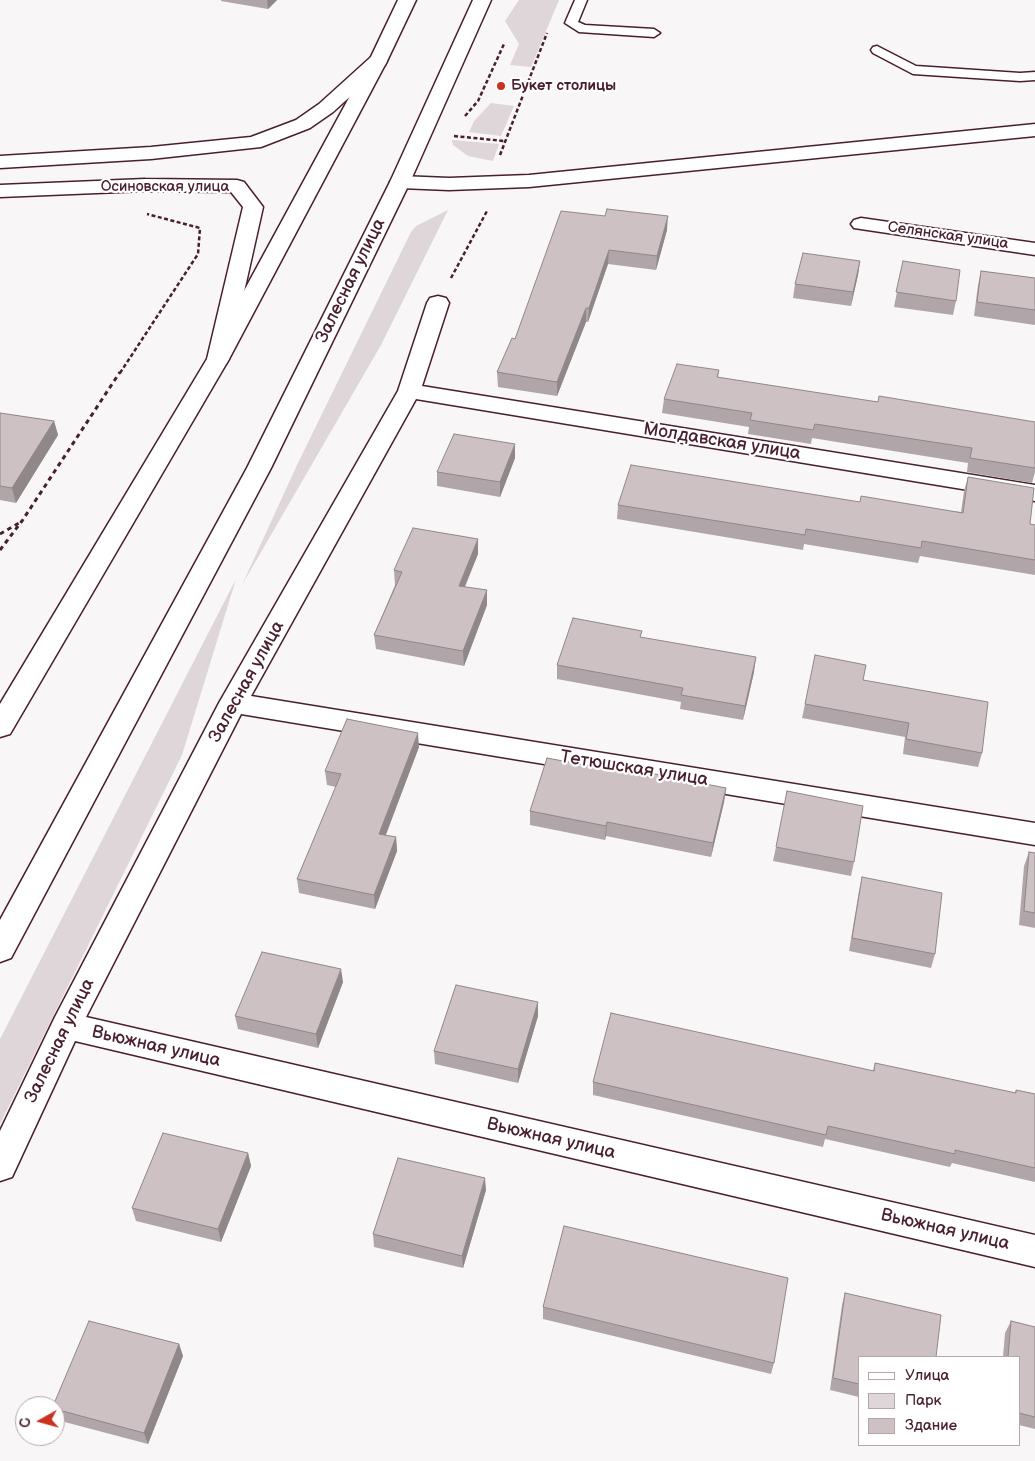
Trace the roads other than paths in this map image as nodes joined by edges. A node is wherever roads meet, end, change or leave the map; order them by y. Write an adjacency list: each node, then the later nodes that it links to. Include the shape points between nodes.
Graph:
1 (407, 0): 6 (street)
2 (581, 0): 4 (lane, via 571,23 583,29)
3 (483, 2): 10 (street, Залесная улица)
4 (654, 33)
5 (877, 50): 7 (lane, via 913,70)
6 (378, 61): 9 (street, Осиновская улица, via 326,108 303,124 254,143); 15 (street)
7 (1035, 76)
8 (1035, 130): 10 (street, via 529,181)
9 (0, 162)
10 (400, 182): 21 (street, Залесная улица, via 259,468)
11 (0, 191): 15 (street, Осиновская улица, via 145,184 237,186 254,207)
12 (861, 224): 13 (street, Селянская улица)
13 (1035, 249)
14 (438, 303): 16 (street, Залесная улица)
15 (218, 359): 19 (street)
16 (409, 391): 17 (street, Молдавская улица); 18 (street, Залесная улица)
17 (1035, 493)
18 (233, 704): 20 (street, Тетюшская улица); 22 (street, Залесная улица)
19 (0, 728)
20 (1035, 834)
21 (0, 949)
22 (66, 1026): 23 (street, Залесная улица); 24 (street, Вьюжная улица)
23 (0, 1166)
24 (1035, 1251)

